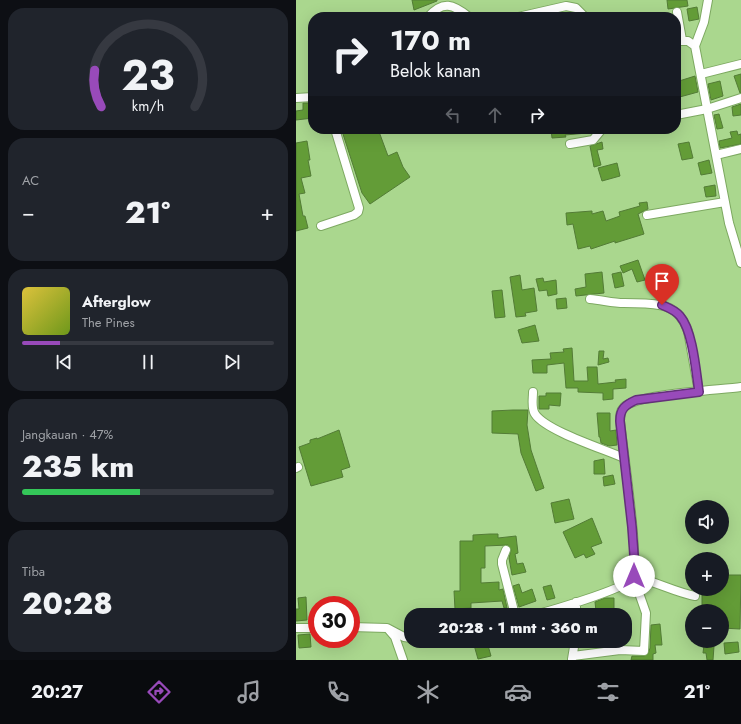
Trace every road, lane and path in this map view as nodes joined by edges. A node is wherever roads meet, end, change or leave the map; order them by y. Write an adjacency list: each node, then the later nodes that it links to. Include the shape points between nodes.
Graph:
1 (708, 0): 8 (street)
2 (447, 2): 3 (street); 4 (street)
3 (432, 12)
4 (463, 12)
5 (540, 12): 6 (street, via 566,6 576,8)
6 (580, 12)
7 (681, 41): 8 (street, via 691,42)
8 (695, 46): 10 (street)
9 (741, 64): 10 (street)
10 (701, 74): 14 (street)
11 (308, 97): 12 (street)
12 (296, 98)
13 (741, 98): 14 (street)
14 (707, 109): 15 (street); 20 (street)
15 (681, 113)
16 (337, 134): 23 (street, via 359,208 354,215)
17 (598, 134): 18 (street, via 593,140)
18 (570, 144)
19 (741, 149): 20 (street)
20 (716, 155): 21 (street)
21 (725, 202): 22 (street); 24 (street)
22 (647, 215)
23 (321, 226)
24 (741, 263)
25 (590, 299): 28 (street, via 662,305 677,312 688,331)
26 (741, 387): 28 (street)
27 (533, 392): 29 (street, via 533,409 540,420 557,430)
28 (699, 392): 29 (street, via 636,400 623,407 620,421)
29 (624, 458): 31 (street, via 632,527 635,569)
30 (506, 550): 34 (street, via 502,564)
31 (633, 578): 32 (street, via 657,582); 33 (street, via 613,590); 43 (street, via 646,613 644,651 620,650)
32 (685, 594)
33 (576, 602): 35 (street); 36 (street)
34 (513, 608)
35 (560, 608)
36 (576, 608)
37 (360, 627): 40 (street)
38 (296, 628): 39 (street)
39 (308, 628)
40 (387, 628): 41 (street); 44 (street, via 395,637)
41 (404, 637)
42 (574, 648): 43 (street)
43 (573, 658)
44 (403, 660)

